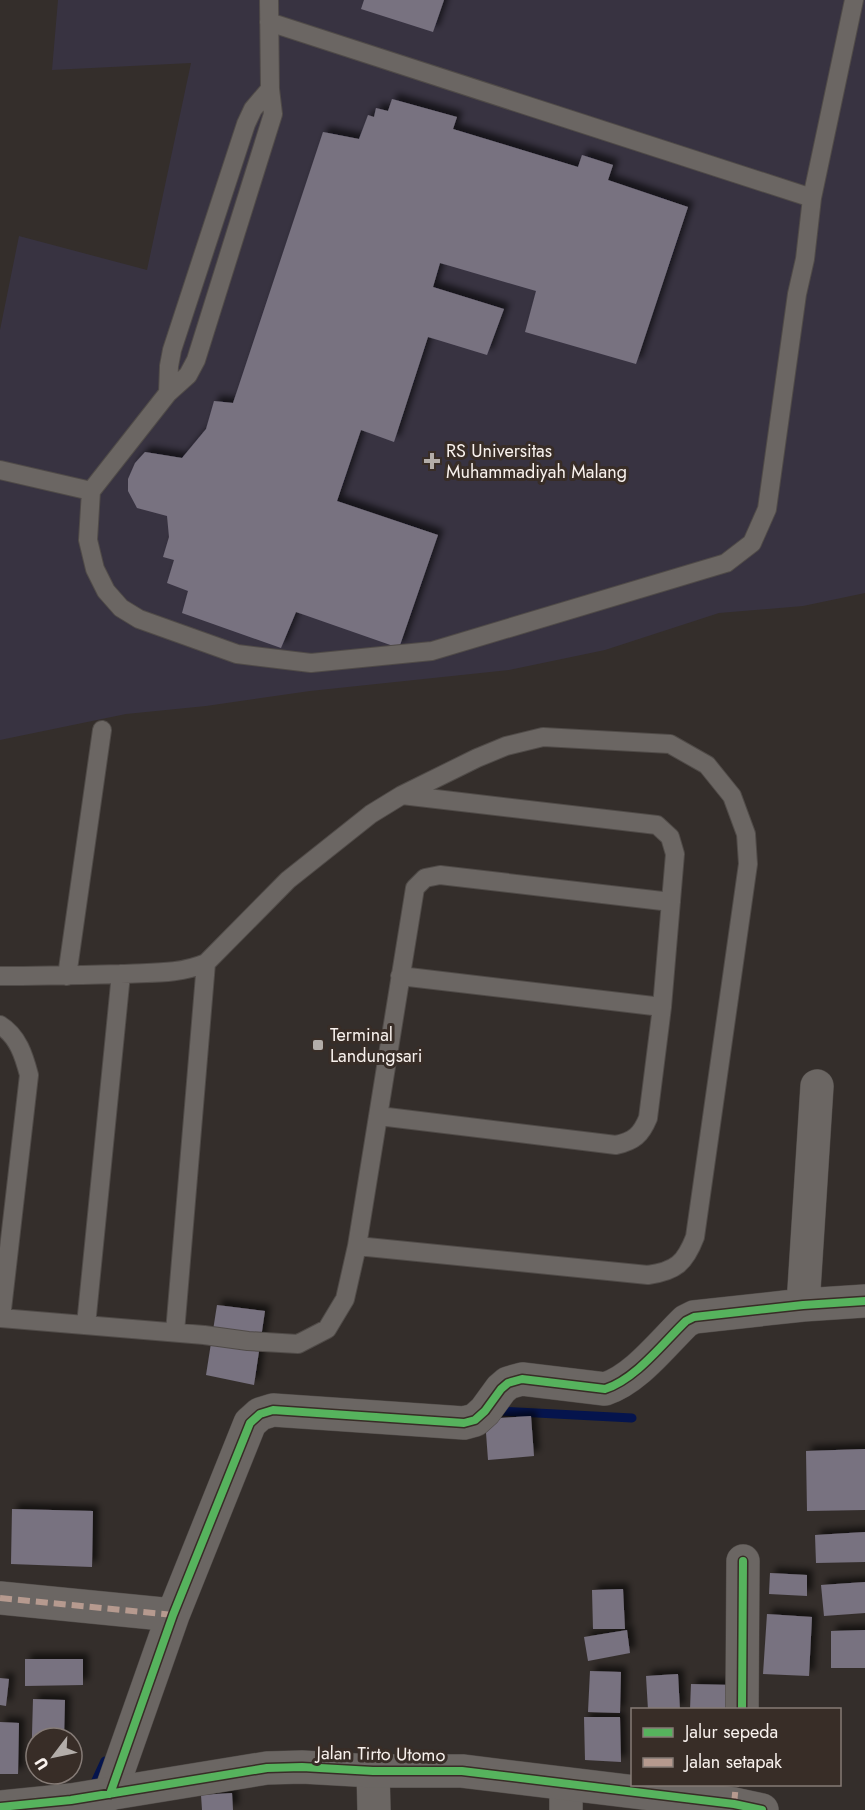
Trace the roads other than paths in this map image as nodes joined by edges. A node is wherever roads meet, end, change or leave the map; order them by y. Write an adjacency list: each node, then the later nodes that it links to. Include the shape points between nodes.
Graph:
1 (269, 0): 3 (lane)
2 (854, 0): 5 (lane)
3 (269, 22): 4 (lane); 5 (lane)
4 (270, 89): 6 (lane, via 246,124 172,350); 6 (lane, via 270,129 196,360 188,375)
5 (812, 198): 8 (lane, via 767,508 752,543 726,563 432,651 311,663 237,654 139,619 121,608 106,591 95,569 88,540)
6 (168, 393): 8 (lane)
7 (0, 470): 8 (lane)
8 (91, 491)
9 (102, 730): 15 (lane)
10 (402, 795): 11 (lane, via 657,825 670,837 675,854); 12 (lane, via 371,814 288,880); 21 (lane, via 496,750 543,737 670,744 707,765 732,796 746,834 748,864 695,1237 683,1262 648,1275)
11 (671, 902): 16 (lane, via 440,875 425,878 415,888); 17 (lane)
12 (206, 963): 13 (lane, via 188,970); 25 (lane)
13 (121, 974): 15 (lane); 24 (lane)
14 (0, 976): 15 (lane)
15 (67, 976)
16 (400, 976): 17 (lane); 20 (lane)
17 (662, 1007): 20 (lane, via 648,1118 643,1131 627,1143 616,1145)
18 (0, 1025): 24 (lane, via 17,1040 30,1075 1,1318)
19 (817, 1086): 23 (street)
20 (379, 1116): 21 (lane)
21 (357, 1246): 25 (lane, via 345,1299 327,1329 298,1344)
22 (865, 1301): 23 (street)
23 (803, 1305): 28 (street, via 694,1317 616,1385 605,1389 522,1379 508,1383 485,1411 464,1423 273,1410 260,1414 250,1423)
24 (86, 1325): 25 (lane)
25 (175, 1332)
26 (743, 1561): 29 (street)
27 (0, 1598): 28 (street)
28 (162, 1613): 31 (street)
29 (742, 1708)
30 (373, 1771): 31 (street, Jalan Tirto Utomo, via 267,1768); 32 (street, Jalan Tirto Utomo, via 462,1771); 35 (street)
31 (92, 1797): 34 (street, Jalan Tirto Utomo)
32 (566, 1797): 33 (street, Jalan Tirto Utomo)
33 (744, 1800)
34 (0, 1807)
35 (374, 1810)

